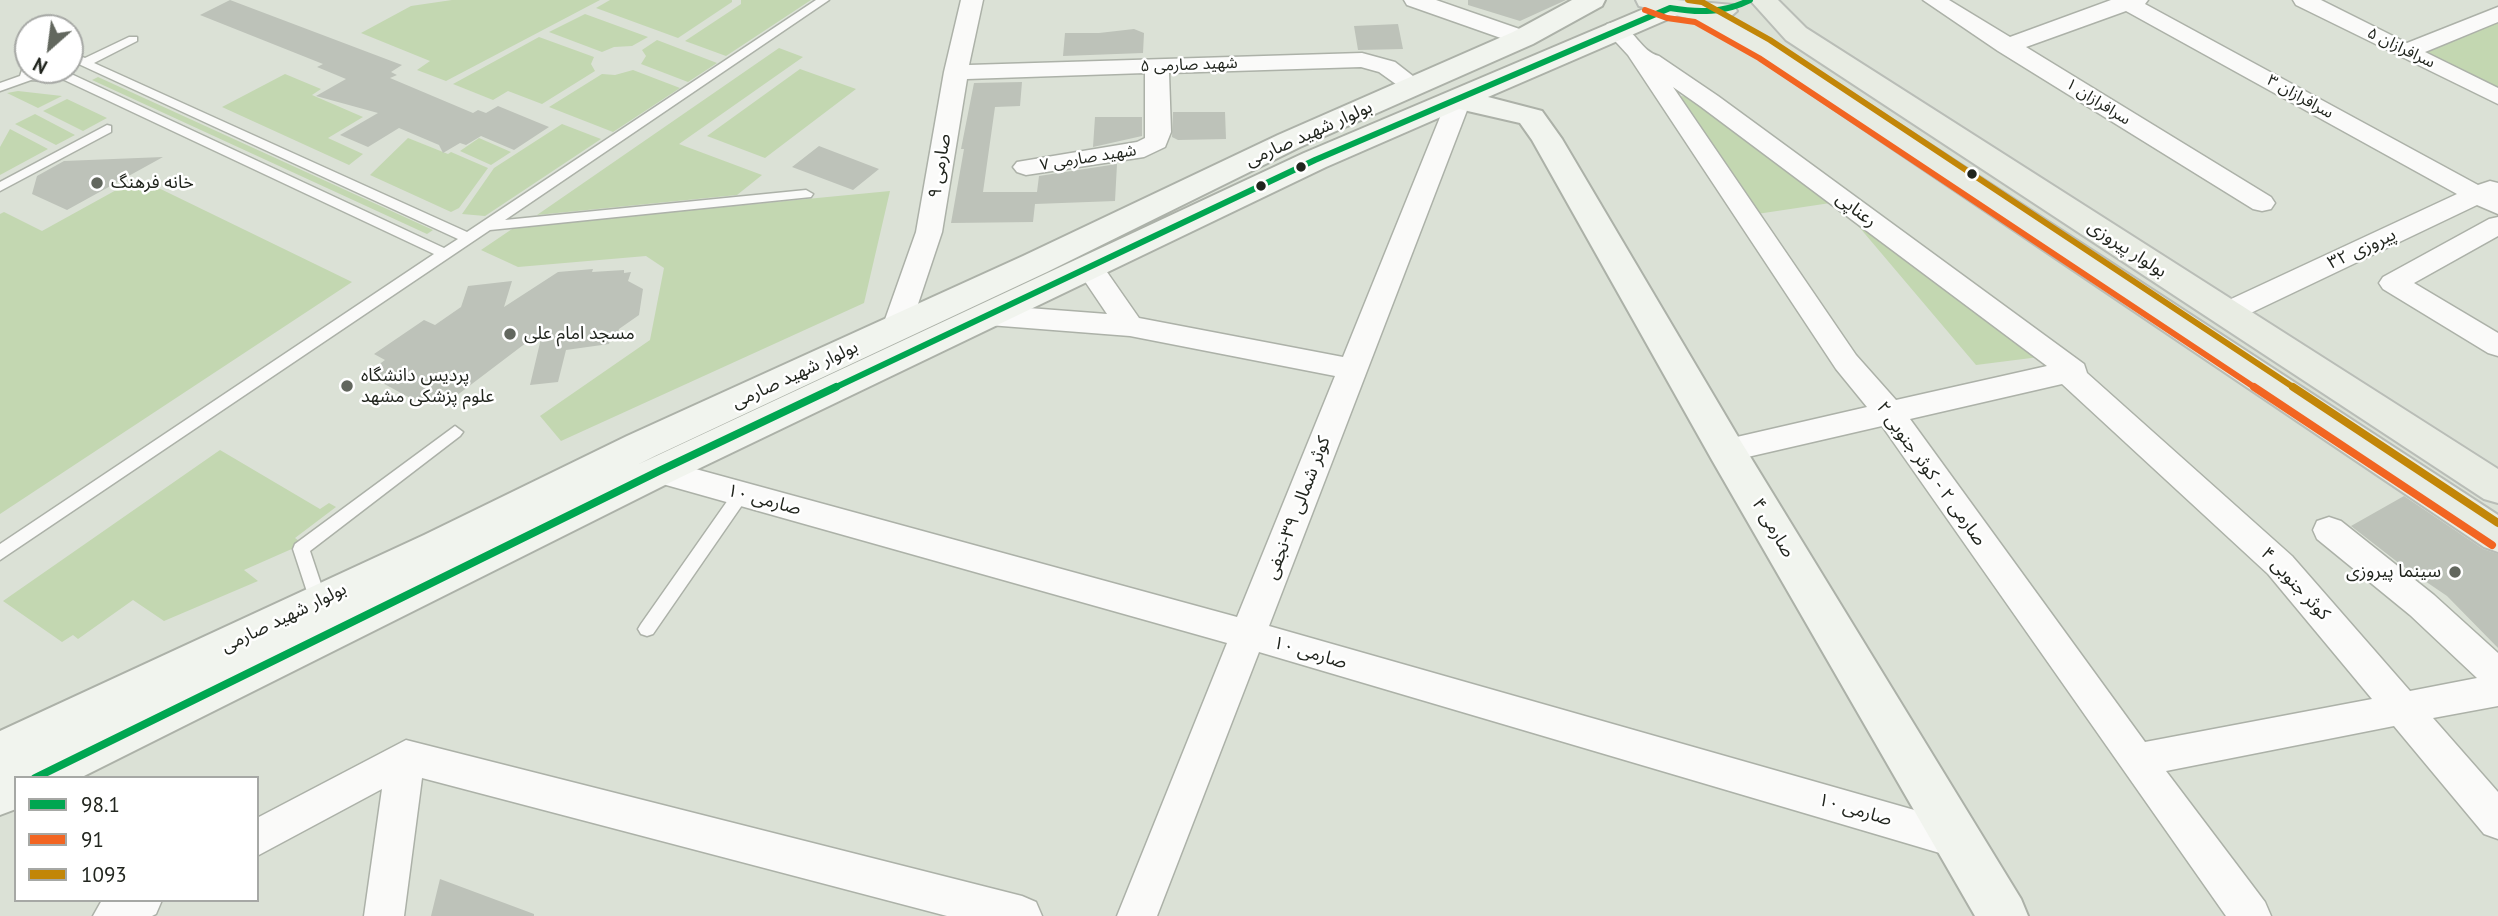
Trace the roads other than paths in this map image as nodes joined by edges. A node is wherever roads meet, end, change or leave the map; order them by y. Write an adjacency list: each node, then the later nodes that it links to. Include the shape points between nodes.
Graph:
1 (823, 0): 35 (lane)
2 (972, 0): 21 (street, صارمی ۹)
3 (1415, 0): 17 (street)
4 (1592, 0): 17 (main road, بولوار شهید صارمی)
5 (1750, 0): 11 (main road, via 1736,8)
6 (1763, 0): 39 (main road, بولوار پیروزی, via 1796,34)
7 (1934, 0): 16 (street, سرافرازان ۱)
8 (2304, 0): 18 (street, سرافرازان ۵)
9 (2481, 0): 12 (street)
10 (2129, 1): 16 (street); 31 (street, سرافرازان ۳)
11 (1672, 7): 15 (main road, بولوار شهید صارمی); 53 (main road, بولوار پیروزی, via 1775,56)
12 (2498, 8)
13 (2498, 14): 18 (street)
14 (133, 39): 19 (lane)
15 (1626, 40): 17 (main road, بولوار شهید صارمی); 45 (street, رعناپی); 46 (street, صارمی ۲ - کوثر جنوبی ۲, via 1846,362)
16 (2006, 46): 33 (street, سرافرازان ۱)
17 (1537, 48): 23 (main road, بولوار شهید صارمی); 25 (main road, بولوار شهید صارمی); 27 (main road, via 1547,81)
18 (2407, 51): 24 (street, سرافرازان ۵)
19 (85, 63): 36 (lane)
20 (1157, 66): 21 (street, شهید صارمی ۵); 23 (street, شهید صارمی ۵, via 1362,60 1387,67); 28 (street, شهید صارمی ۷, via 1156,142 1144,149)
21 (956, 72): 42 (street, صارمی ۹, via 929,232)
22 (84, 79): 37 (lane)
23 (1415, 87): 42 (main road, بولوار شهید صارمی, via 1289,141)
24 (2498, 97)
25 (1459, 100): 27 (main road, صارمی ۴, via 1531,117); 38 (main road, بولوار شهید صارمی, via 1315,160); 44 (street, کوثر شمالی ۳۹-نجفی)
26 (107, 129): 29 (lane)
27 (1547, 139): 48 (main road, صارمی ۴)
28 (1026, 167)
29 (0, 188): 32 (lane, via 5,193)
30 (806, 194): 35 (lane)
31 (2491, 195): 39 (street, پیروزی ۳۲)
32 (0, 196)
33 (2262, 203)
34 (2498, 225): 43 (street, via 2393,283)
35 (487, 226): 36 (lane)
36 (468, 238): 37 (lane)
37 (445, 254): 54 (lane)
38 (1090, 268): 40 (main road, بولوار شهید صارمی); 41 (street)
39 (2225, 313): 50 (main road, بولوار پیروزی)
40 (989, 315): 41 (street); 49 (main road, بولوار شهید صارمی)
41 (1130, 326): 44 (street)
42 (896, 328): 55 (main road, بولوار شهید صارمی)
43 (2498, 346)
44 (1351, 369): 57 (street, کوثر شمالی ۳۹-نجفی)
45 (2070, 371): 46 (street); 60 (street, کوثر جنوبی ۴, via 2280,565)
46 (1890, 414): 48 (street); 63 (street, صارمی ۲ - کوثر جنوبی ۲)
47 (455, 432): 55 (lane, via 301,549)
48 (1726, 450): 67 (main road, صارمی ۴)
49 (659, 471): 51 (street, صارمی ۱۰); 64 (main road, بولوار شهید صارمی)
50 (2498, 488)
51 (741, 494): 56 (lane); 57 (street, صارمی ۱۰)
52 (2329, 530): 58 (street, via 2422,605)
53 (2498, 536)
54 (0, 553)
55 (318, 602): 61 (main road, بولوار شهید صارمی)
56 (647, 629)
57 (1249, 635): 67 (street, صارمی ۱۰); 72 (street, کوثر شمالی ۳۹-نجفی)
58 (2498, 675)
59 (2498, 690): 60 (street)
60 (2404, 708): 63 (street); 65 (street, کوثر جنوبی ۴)
61 (0, 753)
62 (405, 757): 66 (street); 70 (street); 71 (street)
63 (2136, 760): 74 (street, صارمی ۲ - کوثر جنوبی ۲)
64 (38, 776)
65 (2498, 821)
66 (259, 837)
67 (1960, 841): 73 (main road, صارمی ۴)
68 (138, 902): 69 (street)
69 (113, 916)
70 (384, 916)
71 (1022, 916)
72 (1137, 916)
73 (2003, 916)
74 (2251, 916)

